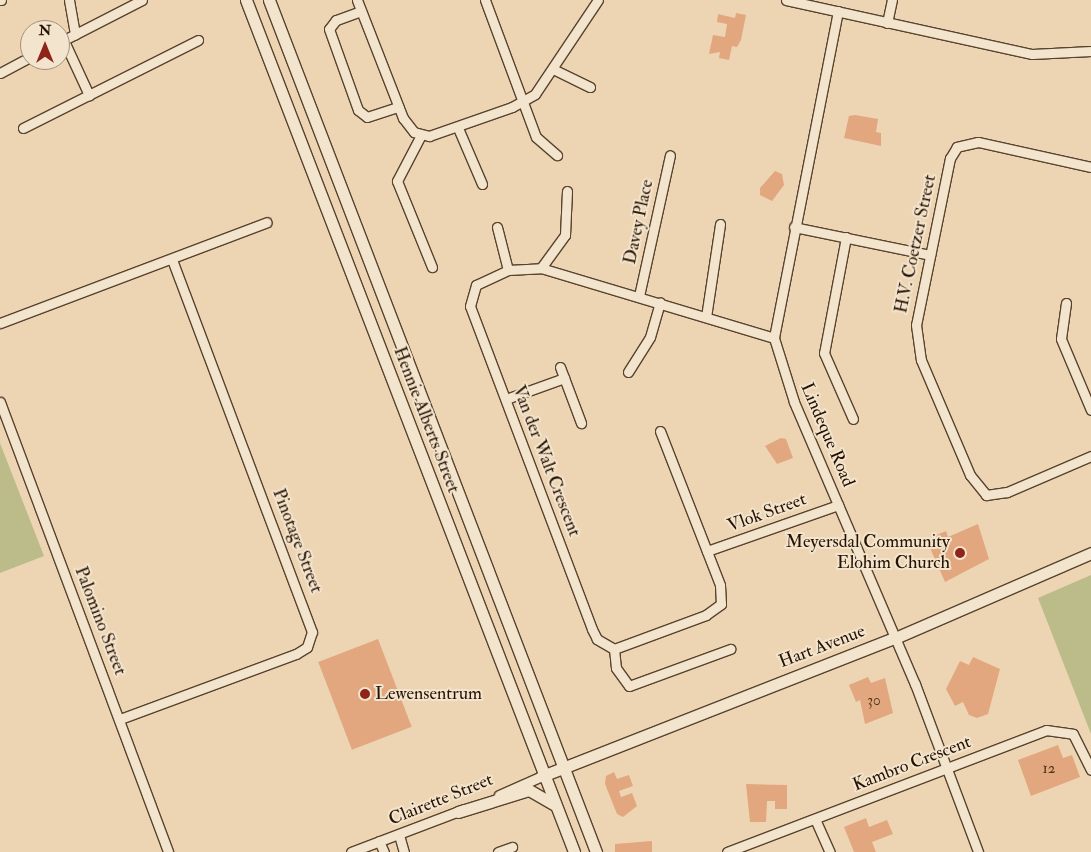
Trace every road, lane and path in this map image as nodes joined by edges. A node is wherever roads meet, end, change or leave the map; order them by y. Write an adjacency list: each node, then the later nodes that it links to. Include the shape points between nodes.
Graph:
1 (69, 0): 13 (street)
2 (142, 0): 13 (street)
3 (246, 0): 69 (street, Hennie Alberts Street)
4 (269, 0): 66 (street, Hennie Alberts Street)
5 (357, 0): 10 (street)
6 (485, 0): 23 (street)
7 (598, 0): 19 (street)
8 (786, 0): 11 (street)
9 (892, 0): 12 (street)
10 (362, 11): 24 (street); 24 (street, via 336,20 330,29 358,110 367,117)
11 (838, 11): 12 (street); 36 (street, Lindeque Road)
12 (887, 23): 16 (street, via 1032,54)
13 (75, 34): 14 (street)
14 (70, 37)
15 (198, 40): 22 (street)
16 (1091, 51)
17 (70, 58): 22 (street)
18 (20, 63): 20 (street)
19 (555, 70): 21 (street); 23 (street)
20 (0, 72)
21 (590, 87)
22 (89, 95): 25 (street)
23 (524, 101): 26 (street); 28 (street, via 536,137)
24 (398, 107): 27 (street, via 407,125)
25 (23, 128)
26 (458, 128): 27 (street, via 436,136); 31 (street)
27 (421, 135): 40 (street, via 397,181)
28 (557, 155)
29 (670, 155): 43 (street, Davey Place)
30 (1091, 166): 38 (street, H.V. Coetzer Street, via 978,142 960,145 950,158)
31 (482, 184)
32 (567, 191): 41 (street, via 565,235)
33 (267, 222): 39 (street)
34 (720, 224): 46 (street)
35 (497, 227): 42 (street)
36 (794, 227): 37 (street); 48 (street, Lindeque Road)
37 (846, 237): 38 (street); 55 (street, via 824,353)
38 (930, 255): 58 (street, H.V. Coetzer Street, via 916,325 921,360 979,489 986,495 1000,494)
39 (172, 260): 47 (street); 65 (street, Pinotage Street, via 312,632 307,647 296,654)
40 (432, 267)
41 (541, 268): 42 (street, Van der Walt Crescent); 43 (street, Van der Walt Crescent)
42 (508, 270): 52 (street, Van der Walt Crescent, via 482,280 470,294)
43 (640, 296): 44 (street, Van der Walt Crescent)
44 (660, 302): 46 (street, Van der Walt Crescent); 50 (street, via 650,337)
45 (1066, 303): 54 (street, via 1060,339)
46 (706, 317): 48 (street, Van der Walt Crescent)
47 (0, 322)
48 (774, 338): 59 (street, Lindeque Road, via 794,402)
49 (560, 367): 51 (street)
50 (628, 372)
51 (564, 378): 52 (street); 56 (street)
52 (506, 399): 63 (street, Van der Walt Crescent, via 592,629 597,640)
53 (0, 402): 65 (street, Palomino Street)
54 (1091, 410)
55 (853, 419)
56 (581, 423)
57 (660, 432): 60 (street)
58 (1091, 456)
59 (838, 504): 60 (street, Vlok Street); 62 (street, Lindeque Road)
60 (707, 551): 63 (street, via 720,585 721,604 706,615)
61 (1091, 553): 62 (street, Hart Avenue)
62 (895, 638): 66 (street, Hart Avenue); 67 (street, Lindeque Road)
63 (614, 649): 64 (street, via 616,668 629,686)
64 (730, 649)
65 (120, 719): 76 (street, Palomino Street)
66 (564, 768): 69 (street, Hart Avenue); 82 (street, Hennie Alberts Street)
67 (945, 768): 68 (street, Kambro Crescent, via 1054,729 1073,734 1080,742); 72 (street, Kambro Crescent); 85 (street, Lindeque Road)
68 (1091, 770)
69 (542, 776): 70 (street, Hennie Alberts Street); 71 (street, Clairette Street)
70 (556, 806): 71 (street, via 529,790); 81 (street, Hennie Alberts Street)
71 (458, 812): 73 (street, Clairette Street)
72 (815, 819): 83 (street, Kambro Crescent); 84 (street)
73 (399, 834): 74 (street, Clairette Street); 79 (street)
74 (379, 841): 77 (street, Clairette Street); 78 (street)
75 (512, 847): 80 (street)
76 (168, 852)
77 (351, 852)
78 (384, 852)
79 (404, 852)
80 (498, 852)
81 (574, 852)
82 (596, 852)
83 (727, 852)
84 (830, 852)
85 (978, 852)

